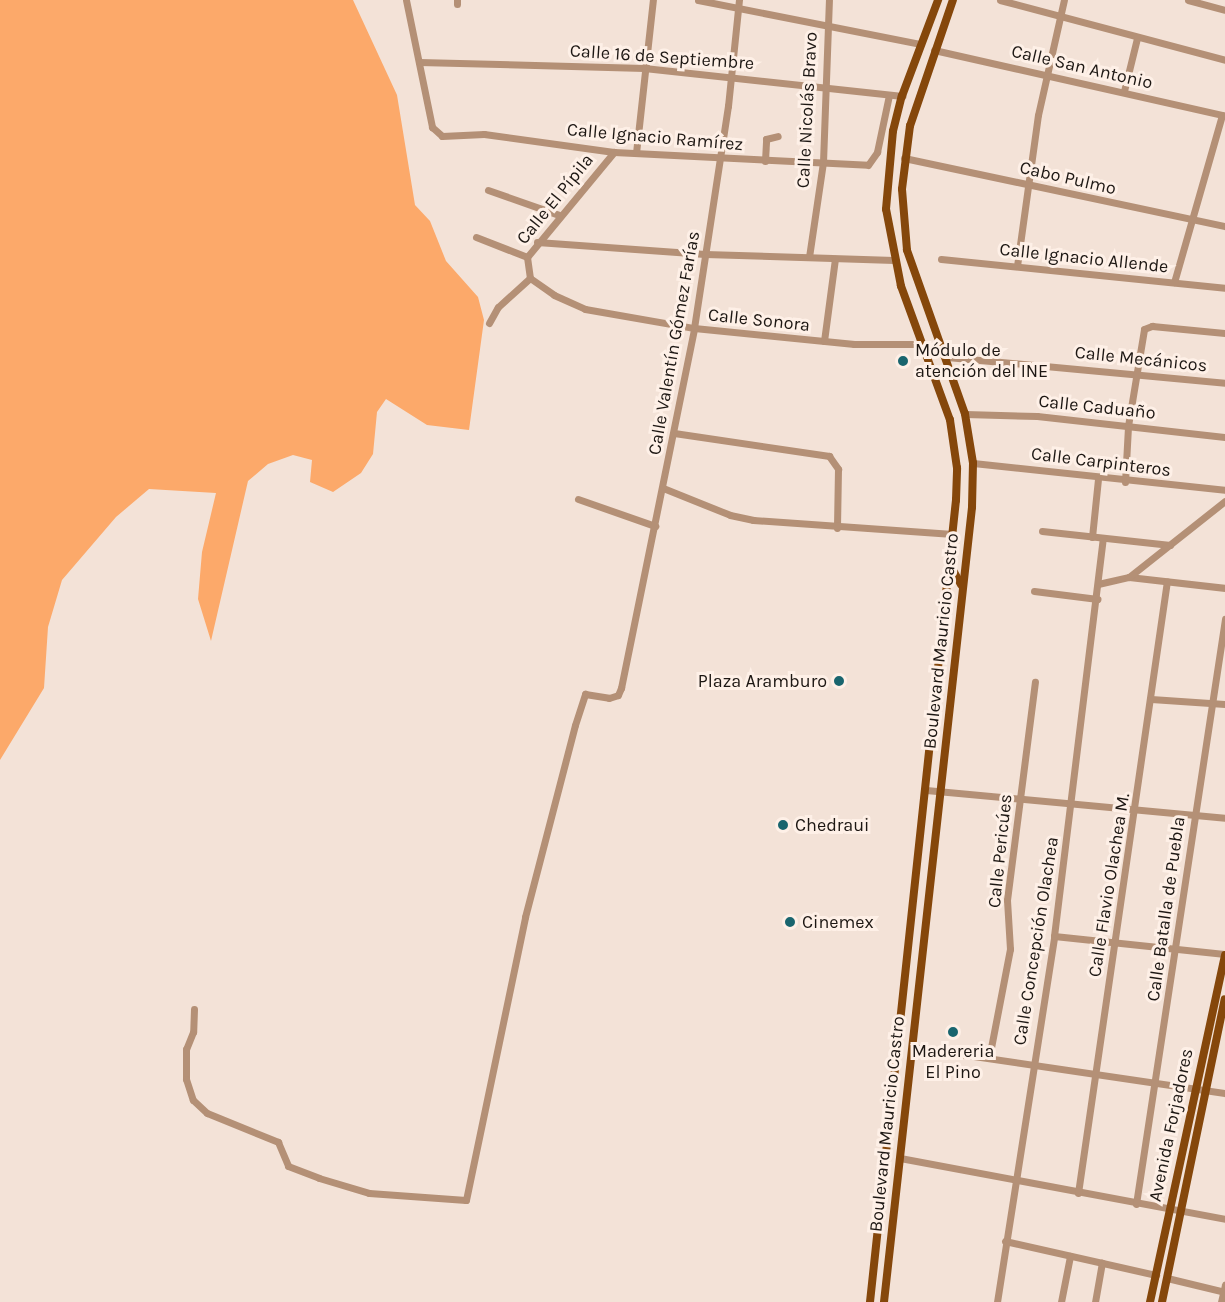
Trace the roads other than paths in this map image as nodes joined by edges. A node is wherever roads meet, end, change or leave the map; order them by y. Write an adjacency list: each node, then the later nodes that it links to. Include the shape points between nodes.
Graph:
1 (406, 0): 18 (street)
2 (653, 0): 19 (street)
3 (698, 0): 10 (street)
4 (829, 0): 13 (street, Calle Nicolás Bravo)
5 (938, 0): 15 (main road, Boulevard Mauricio Castro)
6 (952, 0): 16 (main road, Boulevard Mauricio Castro)
7 (1000, 0): 12 (street)
8 (1064, 0): 12 (street)
9 (1188, 0): 11 (street)
10 (739, 4): 13 (street); 21 (street, Calle Valentín Gómez Farías)
11 (1225, 10)
12 (1060, 18): 14 (street); 20 (street)
13 (827, 25): 15 (street); 22 (street, Calle Nicolás Bravo)
14 (1137, 38): 17 (street); 23 (street)
15 (921, 44): 25 (main road, Boulevard Mauricio Castro)
16 (934, 50): 20 (street, Calle San Antonio); 30 (main road, Boulevard Mauricio Castro)
17 (1225, 60)
18 (419, 62): 19 (street, Calle 16 de Septiembre); 27 (street, Calle Ignacio Ramírez, via 437,134 498,135)
19 (644, 68): 21 (street, Calle 16 de Septiembre); 28 (street)
20 (1046, 74): 23 (street, Calle San Antonio); 33 (street)
21 (732, 76): 22 (street, Calle 16 de Septiembre); 29 (street, Calle Valentín Gómez Farías)
22 (824, 86): 24 (street, Calle 16 de Septiembre); 32 (street, Calle Nicolás Bravo)
23 (1124, 92): 36 (street, Calle San Antonio, via 1222,115)
24 (889, 95): 25 (street, Calle 16 de Septiembre); 32 (street, Calle Ignacio Ramírez, via 872,163)
25 (902, 96): 45 (main road, Boulevard Mauricio Castro, via 886,185 888,235)
26 (778, 136): 31 (street, via 766,139)
27 (614, 152): 28 (street, Calle Ignacio Ramírez); 35 (street, Calle El Pípila)
28 (636, 153): 29 (street, Calle Ignacio Ramírez)
29 (721, 158): 31 (street, Calle Ignacio Ramírez); 40 (street, Calle Valentín Gómez Farías)
30 (904, 158): 33 (street, Cabo Pulmo); 55 (main road, Boulevard Mauricio Castro, via 902,189 907,250)
31 (765, 161): 32 (street, Calle Ignacio Ramírez)
32 (823, 162): 42 (street, Calle Nicolás Bravo)
33 (1027, 184): 36 (street, Cabo Pulmo); 46 (street)
34 (488, 190): 35 (street)
35 (559, 215): 39 (street, Calle El Pípila)
36 (1193, 219): 37 (street, Cabo Pulmo); 48 (street)
37 (1225, 226)
38 (476, 237): 41 (street)
39 (537, 242): 40 (street); 41 (street, Calle El Pípila)
40 (705, 254): 42 (street); 51 (street, Calle Valentín Gómez Farías)
41 (527, 257): 47 (street, Calle El Pípila)
42 (809, 257): 43 (street)
43 (835, 259): 45 (street); 53 (street)
44 (940, 259): 46 (street, Calle Ignacio Allende)
45 (894, 260): 54 (main road, Boulevard Mauricio Castro)
46 (1017, 266): 48 (street, Calle Ignacio Allende)
47 (531, 278): 50 (street, via 498,307); 51 (street, Calle Sonora, via 579,308)
48 (1174, 282): 49 (street, Calle Ignacio Allende)
49 (1225, 288)
50 (489, 323)
51 (694, 328): 53 (street, Calle Sonora); 60 (street, Calle Valentín Gómez Farías)
52 (1225, 333): 56 (street, via 1146,327)
53 (825, 341): 54 (street, Calle Sonora)
54 (923, 344): 72 (main road, Boulevard Mauricio Castro, via 939,383 954,443)
55 (947, 357): 56 (street, Calle Mecánicos); 58 (main road, Boulevard Mauricio Castro)
56 (1138, 374): 57 (street, Calle Mecánicos); 59 (street)
57 (1225, 383)
58 (965, 414): 59 (street, Calle Caduaño, via 1037,416); 62 (main road, Boulevard Mauricio Castro)
59 (1128, 426): 61 (street, Calle Caduaño); 64 (street)
60 (674, 433): 65 (street, Calle Valentín Gómez Farías); 70 (street, via 823,453 833,459 838,469)
61 (1225, 437)
62 (974, 463): 63 (street, Calle Carpinteros); 82 (main road, Boulevard Mauricio Castro)
63 (1098, 479): 64 (street, Calle Carpinteros); 73 (street)
64 (1125, 482): 66 (street, Calle Carpinteros)
65 (663, 488): 69 (street, Calle Valentín Gómez Farías); 70 (street, via 740,518)
66 (1225, 490)
67 (578, 499): 69 (street)
68 (1225, 501): 75 (street)
69 (655, 526): 101 (street, Calle Valentín Gómez Farías, via 621,688 618,695 609,698 585,694 575,725 525,917 466,1200 369,1193 319,1178 288,1166 278,1142 207,1113 194,1100 186,1079 186,1049 193,1032)
70 (837, 528): 72 (street)
71 (1042, 531): 73 (street)
72 (953, 534): 76 (main road, Boulevard Mauricio Castro)
73 (1092, 537): 74 (street)
74 (1103, 538): 75 (street); 79 (street, Calle Concepción Olachea)
75 (1170, 545): 77 (street)
76 (950, 563): 82 (main road, via 959,575); 89 (main road, Boulevard Mauricio Castro)
77 (1129, 577): 78 (street); 79 (street)
78 (1167, 581): 80 (street); 86 (street, Calle Flavio Olachea M.)
79 (1098, 584): 83 (street, Calle Concepción Olachea)
80 (1225, 588)
81 (1034, 591): 83 (street)
82 (963, 592): 90 (main road, Boulevard Mauricio Castro)
83 (1097, 598): 92 (street, Calle Concepción Olachea)
84 (1225, 619): 87 (street, Calle Batalla de Puebla)
85 (1035, 682): 91 (street, Calle Pericúes)
86 (1151, 699): 87 (street); 93 (street, Calle Flavio Olachea M.)
87 (1212, 703): 88 (street); 94 (street, Calle Batalla de Puebla)
88 (1225, 704)
89 (926, 790): 90 (street); 123 (main road, Boulevard Mauricio Castro)
90 (941, 791): 91 (street); 102 (main road, Boulevard Mauricio Castro)
91 (1021, 799): 92 (street); 103 (street, Calle Pericúes, via 1007,900 1010,949)
92 (1071, 804): 93 (street); 96 (street, Calle Concepción Olachea)
93 (1136, 810): 94 (street); 97 (street, Calle Flavio Olachea M.)
94 (1194, 815): 95 (street); 98 (street, Calle Batalla de Puebla)
95 (1225, 818)
96 (1054, 936): 97 (street); 104 (street, Calle Concepción Olachea)
97 (1116, 941): 98 (street); 105 (street, Calle Flavio Olachea M.)
98 (1176, 947): 99 (street); 106 (street, Calle Batalla de Puebla)
99 (1225, 954): 107 (main road, Avenida Forjadores)
100 (1225, 999): 108 (main road, Avenida Forjadores)
101 (194, 1009)
102 (912, 1047): 103 (street); 110 (main road, Boulevard Mauricio Castro)
103 (989, 1058): 104 (street)
104 (1032, 1064): 105 (street); 111 (street, Calle Concepción Olachea)
105 (1095, 1073): 106 (street); 112 (street, Calle Flavio Olachea M.)
106 (1158, 1082): 107 (street); 113 (street, Calle Batalla de Puebla)
107 (1196, 1088): 108 (street); 114 (main road, Avenida Forjadores)
108 (1208, 1090): 109 (street); 115 (main road, Avenida Forjadores)
109 (1225, 1093)
110 (900, 1158): 111 (street); 124 (main road, Boulevard Mauricio Castro)
111 (1014, 1181): 112 (street); 117 (street, Calle Concepción Olachea)
112 (1078, 1193): 113 (street)
113 (1137, 1204): 114 (street)
114 (1170, 1209): 115 (street); 120 (main road, Avenida Forjadores)
115 (1181, 1212): 116 (street); 121 (main road, Avenida Forjadores)
116 (1225, 1219)
117 (1005, 1241): 118 (street); 125 (street, Calle Concepción Olachea)
118 (1070, 1256): 119 (street); 126 (street)
119 (1102, 1263): 120 (street); 127 (street)
120 (1156, 1275): 128 (main road, Avenida Forjadores)
121 (1167, 1278): 122 (street); 129 (main road, Avenida Forjadores)
122 (1224, 1289): 130 (street)
123 (870, 1302)
124 (884, 1302)
125 (997, 1302)
126 (1061, 1302)
127 (1095, 1302)
128 (1150, 1302)
129 (1162, 1302)
130 (1221, 1302)

